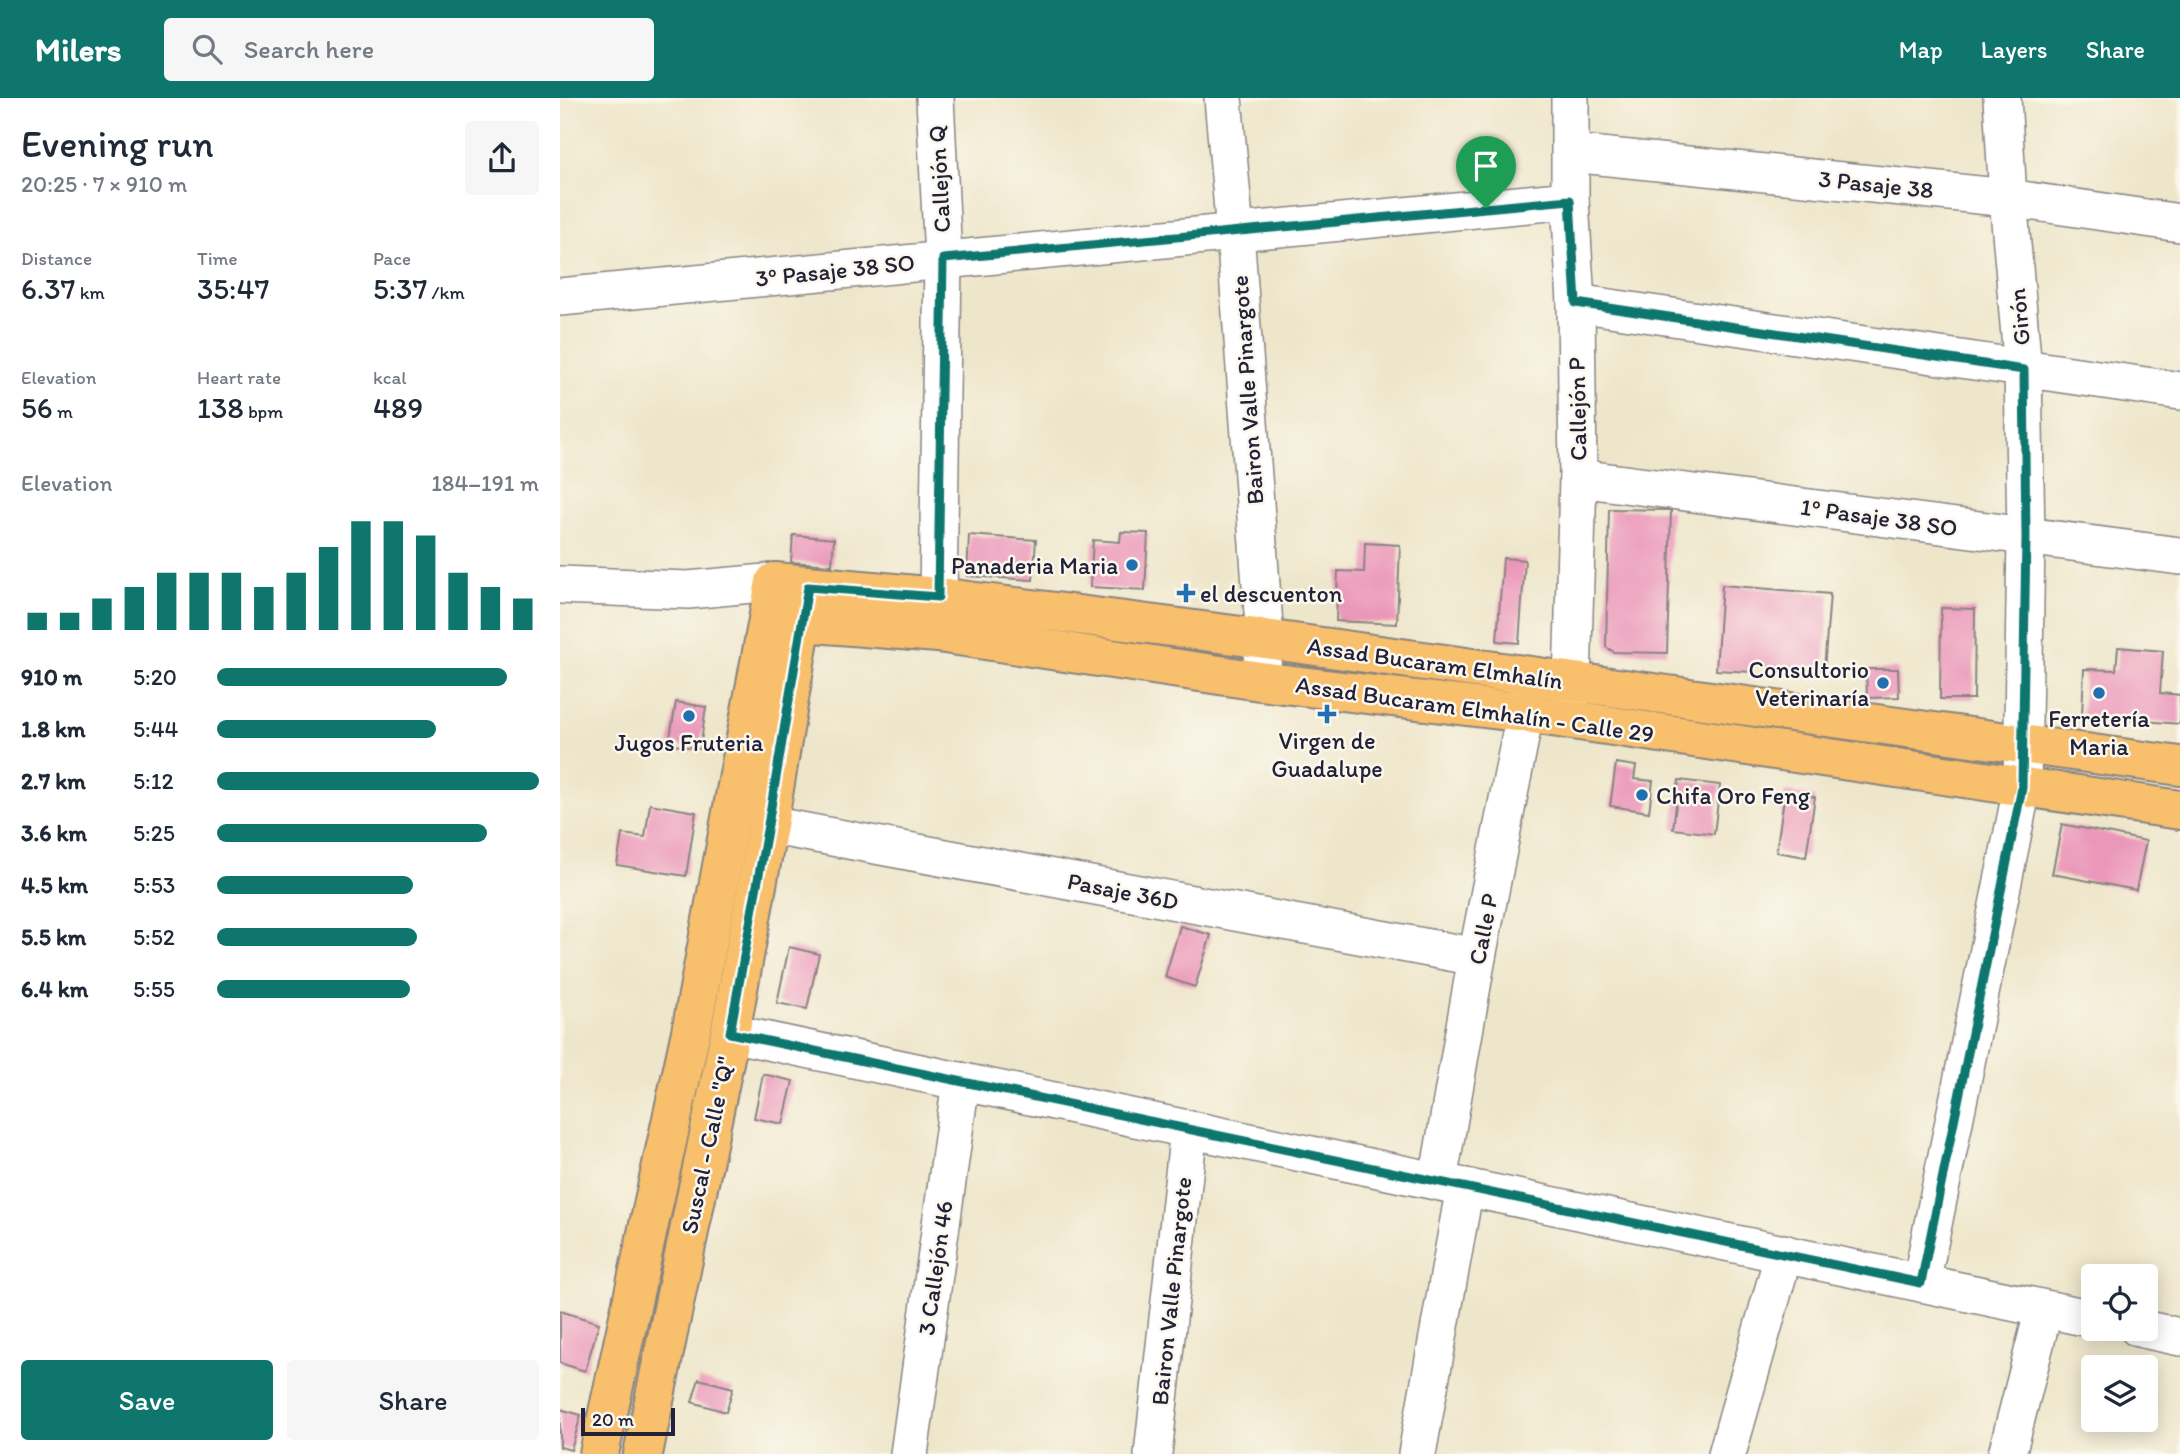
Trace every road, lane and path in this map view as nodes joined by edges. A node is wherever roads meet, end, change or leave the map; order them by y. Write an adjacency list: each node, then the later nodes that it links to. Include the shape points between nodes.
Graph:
1 (935, 98): 10 (street, Callejón Q)
2 (1223, 98): 9 (street, Bairon Valle Pinargote)
3 (1570, 98): 5 (street, Callejón P)
4 (2002, 98): 6 (street, Girón)
5 (1571, 153): 6 (street, 3 Pasaje 38); 7 (street, Callejón P)
6 (2008, 198): 8 (street, 3 Pasaje 38); 13 (street, Girón)
7 (1570, 200): 9 (street, 3º Pasaje 38 SO); 12 (street, Callejón P)
8 (2180, 223)
9 (1235, 232): 10 (street, 3º Pasaje 38 SO); 21 (street, Bairon Valle Pinargote)
10 (943, 259): 11 (street, 3º Pasaje 38 SO); 19 (street, Callejón Q)
11 (560, 297)
12 (1576, 303): 13 (street); 15 (street, Callejón P)
13 (2024, 370): 14 (street); 16 (street, Girón)
14 (2180, 391)
15 (1578, 478): 16 (street, 1º Pasaje 38 SO); 23 (street, Callejón P)
16 (2026, 537): 17 (street, 1º Pasaje 38 SO); 26 (street, Girón)
17 (2180, 556)
18 (560, 585): 20 (street, Assad Bucaram Elmhalín, via 688,590)
19 (938, 597): 20 (main road, Assad Bucaram Elmhalín); 21 (main road, Assad Bucaram Elmhalín)
20 (789, 602): 22 (main road, Assad Bucaram Elmhalín - Calle 29, via 938,633); 30 (main road, Suscal - Calle "Q"); 42 (main road, Suscal - Calle "Q")
21 (1265, 639): 22 (street, Bairon Valle Pinargote); 24 (main road, Assad Bucaram Elmhalín)
22 (1260, 681): 24 (main road, Assad Bucaram Elmhalín - Calle 29)
23 (1572, 682): 24 (main road, Assad Bucaram Elmhalín); 25 (street, Callejón P); 26 (main road, Assad Bucaram Elmhalín)
24 (1527, 695): 25 (main road, Assad Bucaram Elmhalín - Calle 29); 31 (street, Calle P)
25 (1568, 720): 28 (main road, Assad Bucaram Elmhalín - Calle 29)
26 (2024, 745): 27 (main road, Assad Bucaram Elmhalín); 28 (street, Girón)
27 (2180, 766)
28 (2022, 788): 29 (main road, Assad Bucaram Elmhalín - Calle 29); 37 (street, Girón)
29 (2180, 810)
30 (768, 825): 31 (street, Pasaje 36D); 32 (main road, Suscal - Calle "Q")
31 (1477, 957): 35 (street, Calle P)
32 (730, 1033): 33 (street); 43 (main road, Suscal - Calle "Q")
33 (961, 1081): 34 (street); 44 (street, 3 Callejón 46)
34 (1189, 1129): 35 (street); 45 (street, Bairon Valle Pinargote)
35 (1451, 1184): 36 (street); 46 (street, Calle P)
36 (1784, 1253): 37 (street); 47 (street)
37 (1921, 1283): 38 (street)
38 (2043, 1308): 39 (street); 48 (street)
39 (2081, 1316)
40 (2158, 1332): 41 (street)
41 (2180, 1337)
42 (599, 1454)
43 (643, 1454)
44 (909, 1454)
45 (1153, 1454)
46 (1417, 1454)
47 (1727, 1454)
48 (2007, 1454)

